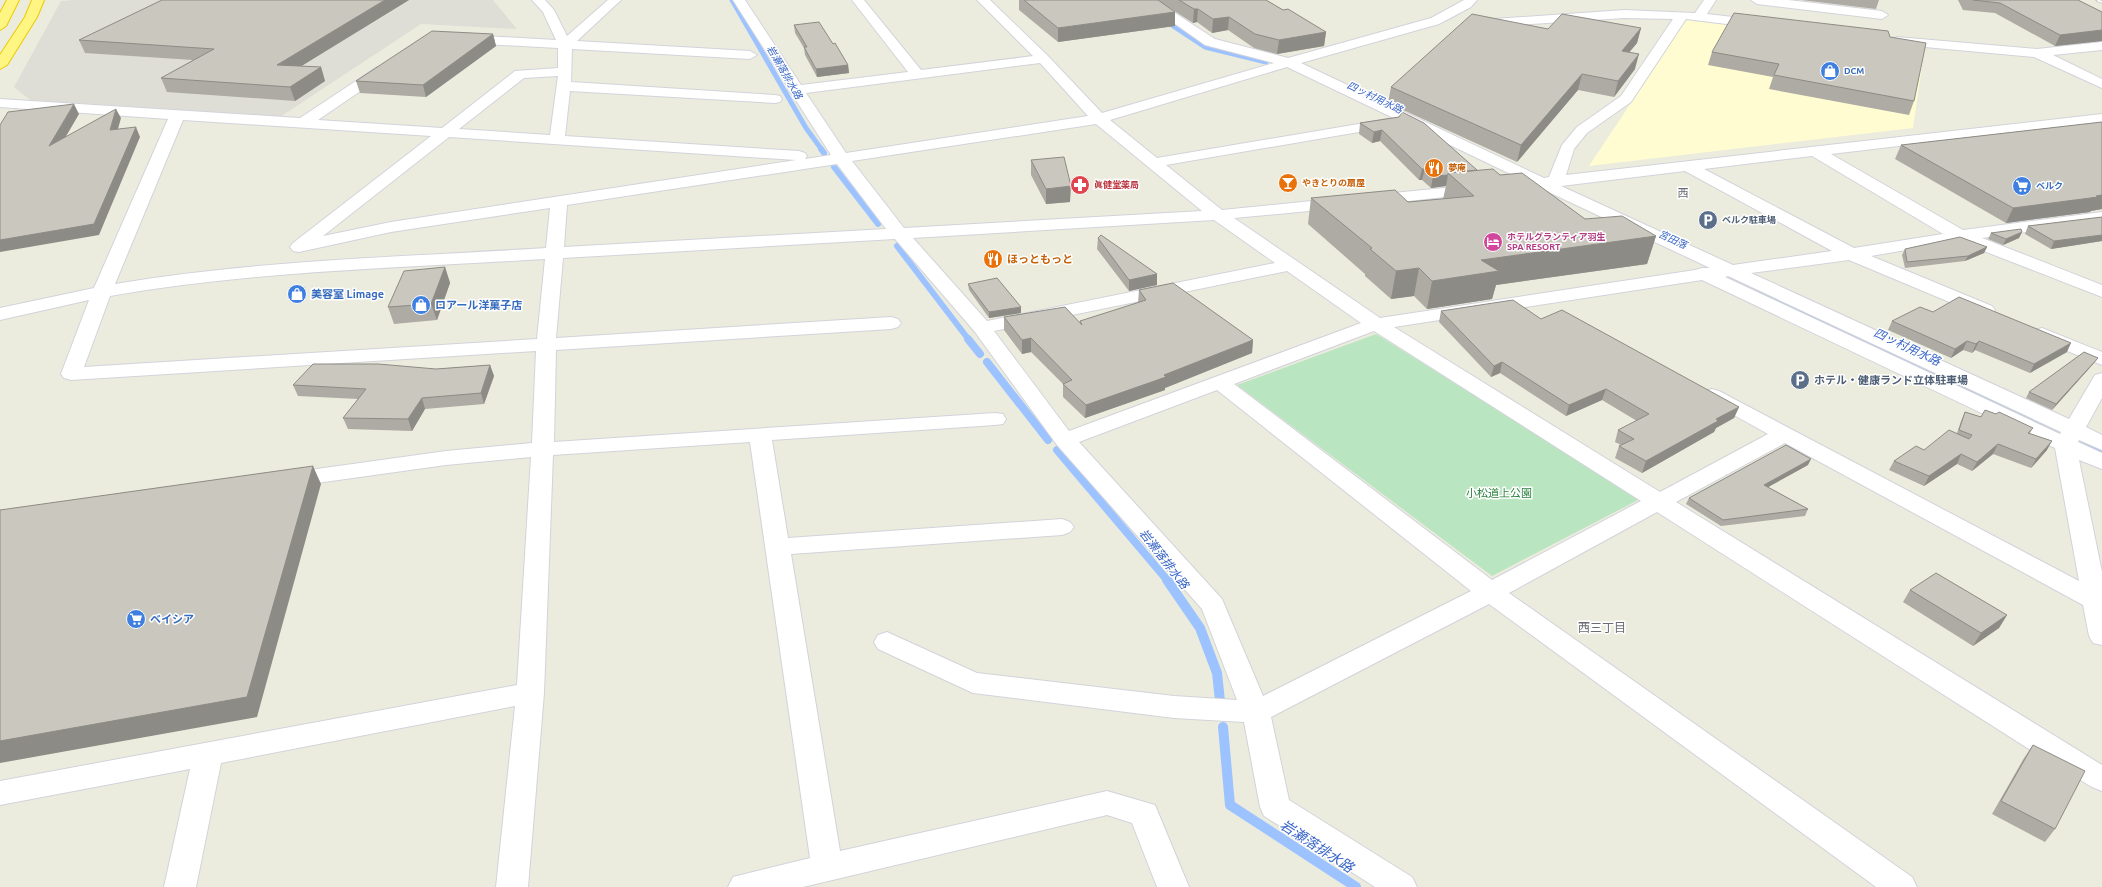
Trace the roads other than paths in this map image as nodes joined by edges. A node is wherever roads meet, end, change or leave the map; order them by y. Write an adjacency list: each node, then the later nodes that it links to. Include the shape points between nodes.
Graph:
1 (13, 0): 20 (highway)
2 (38, 0): 30 (highway, via 31,17)
3 (538, 0): 23 (street, via 548,10)
4 (615, 0): 23 (street)
5 (739, 0): 34 (street)
6 (858, 0): 31 (street)
7 (983, 0): 27 (street)
8 (1147, 0): 29 (street, via 1210,42)
9 (1472, 0): 16 (street)
10 (1710, 0): 15 (street)
11 (1757, 0): 21 (street)
12 (1880, 0): 21 (street)
13 (1612, 3): 14 (street)
14 (1677, 15): 15 (street); 18 (street, via 1624,14); 48 (street, via 1626,99 1582,130 1566,148)
15 (1699, 17): 19 (street)
16 (1435, 21): 17 (street); 29 (street)
17 (1459, 22)
18 (1474, 23)
19 (1769, 25)
20 (0, 26)
21 (1883, 27): 25 (street)
22 (455, 38): 23 (street)
23 (565, 45): 26 (street); 32 (street)
24 (2102, 46): 25 (street)
25 (2038, 53): 33 (street)
26 (750, 55)
27 (1044, 59): 31 (street); 39 (street)
28 (393, 62): 40 (street)
29 (1281, 64): 39 (street); 41 (street); 48 (street)
30 (0, 65)
31 (918, 75): 34 (street)
32 (564, 79): 35 (street); 42 (street, via 520,74); 43 (street)
33 (2102, 84)
34 (795, 90): 45 (street)
35 (775, 99)
36 (0, 103): 37 (street)
37 (177, 115): 40 (street); 60 (street)
38 (2102, 118): 44 (street)
39 (1099, 119): 45 (street); 46 (street)
40 (303, 123): 42 (street)
41 (1392, 123): 46 (street); 49 (street)
42 (446, 132): 43 (street); 50 (street, via 299,247 390,227)
43 (557, 140): 45 (street)
44 (1816, 152): 47 (street); 54 (street)
45 (841, 158): 50 (street); 53 (street)
46 (1153, 163): 51 (street)
47 (1687, 166): 48 (street); 56 (street)
48 (1549, 182): 49 (street); 58 (street)
49 (1522, 185): 51 (street); 58 (street)
50 (559, 201): 55 (street)
51 (1218, 216): 53 (street); 57 (street)
52 (2102, 217): 54 (street)
53 (899, 234): 55 (street); 67 (street)
54 (1960, 236): 56 (street); 59 (street)
55 (553, 254): 60 (street, via 263,270 172,280); 69 (street)
56 (1851, 254): 58 (street); 64 (street)
57 (1290, 265): 66 (street); 67 (street)
58 (1719, 272): 61 (street); 77 (street); 77 (street)
59 (2102, 291)
60 (102, 292): 62 (street); 69 (street, via 71,374)
61 (1537, 300): 63 (street); 66 (street)
62 (0, 314)
63 (1564, 315)
64 (1999, 316)
65 (891, 323): 69 (street)
66 (1376, 324): 72 (street); 83 (street)
67 (982, 328): 78 (street)
68 (2028, 328): 70 (street)
69 (546, 344): 80 (street)
70 (2102, 359)
71 (2102, 379): 77 (street)
72 (1219, 382): 78 (street); 86 (street)
73 (1696, 386): 76 (street)
74 (995, 419): 75 (street)
75 (760, 434): 80 (street); 85 (street)
76 (1785, 434): 83 (street); 87 (street)
77 (2069, 437): 79 (street); 81 (street); 87 (street)
78 (1065, 440): 91 (street, via 1213,605)
79 (2102, 443)
80 (543, 449): 82 (street, via 446,458); 90 (street)
81 (2102, 462)
82 (265, 483)
83 (1659, 501): 86 (street); 93 (street, via 2045,745)
84 (1062, 527): 85 (street)
85 (778, 547): 95 (street)
86 (1490, 592): 91 (street); 101 (street)
87 (2099, 603): 88 (street)
88 (2102, 636)
89 (887, 642): 91 (street, via 973,683 1174,707)
90 (530, 693): 92 (street); 97 (street)
91 (1256, 712): 100 (street, via 1275,807)
92 (208, 754): 94 (street); 96 (street)
93 (2102, 778)
94 (0, 793)
95 (828, 868): 98 (street); 99 (street, via 1107,803 1144,814)
96 (180, 887)
97 (512, 887)
98 (744, 887)
99 (1173, 887)
100 (1401, 887)
101 (1901, 887)

